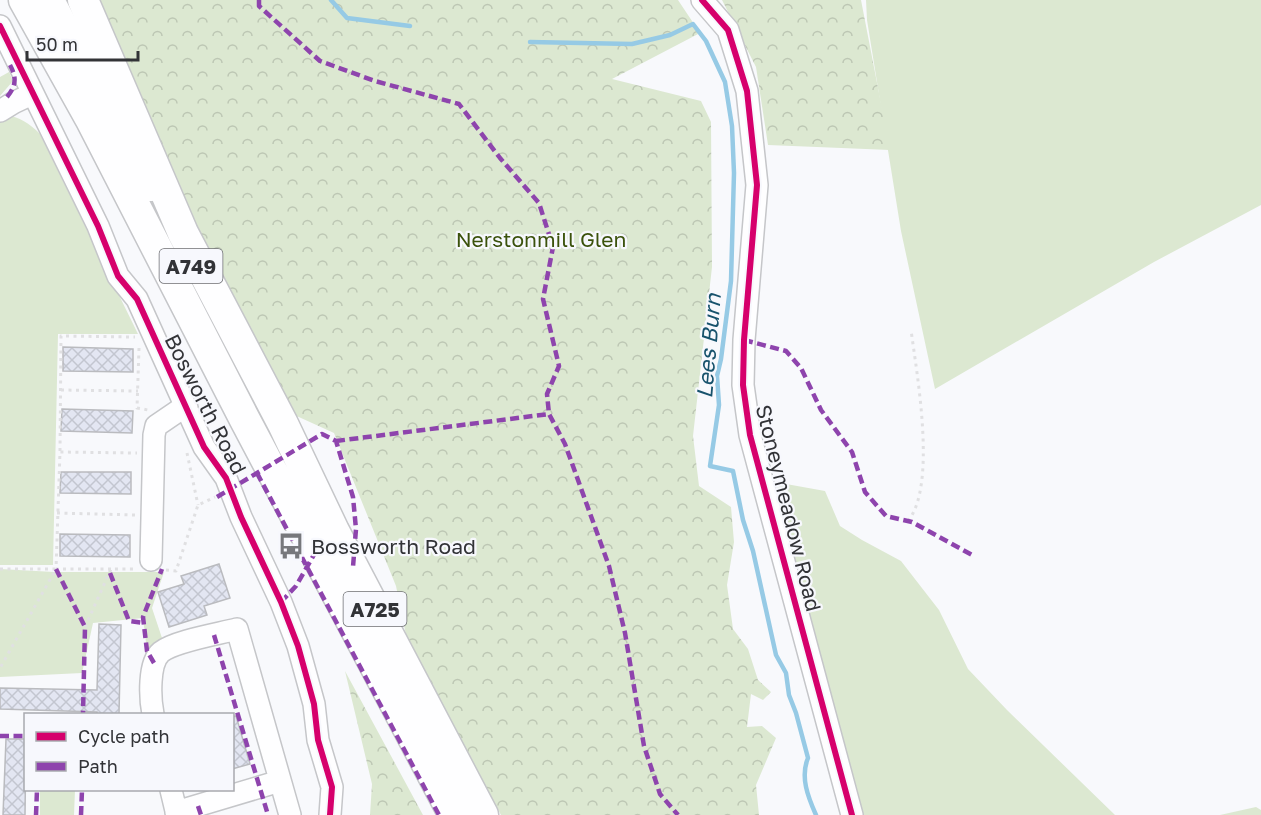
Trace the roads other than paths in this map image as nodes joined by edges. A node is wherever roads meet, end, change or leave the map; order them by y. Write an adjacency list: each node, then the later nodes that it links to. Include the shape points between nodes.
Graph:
1 (24, 0): 9 (highway, A725)
2 (32, 0): 9 (main road)
3 (51, 0): 11 (main road, A749, via 275,428)
4 (83, 0): 11 (highway, A725, via 183,233)
5 (702, 0): 21 (street, Stoneymeadow Road, via 728,30 747,91 757,185 744,340 743,385 750,435)
6 (0, 26): 7 (street, Bosworth Road)
7 (32, 94): 8 (street); 10 (street, Bosworth Road, via 98,226 118,276 137,299 144,334)
8 (0, 111)
9 (91, 120): 19 (highway, A725)
10 (180, 412): 12 (street, via 156,426 154,435); 18 (street, Bosworth Road, via 226,478 298,646 332,787)
11 (334, 531): 20 (highway, A725)
12 (151, 564)
13 (153, 713): 14 (street, via 150,700 154,663 160,653 237,629)
14 (280, 781): 16 (street); 17 (street)
15 (171, 791): 16 (street)
16 (177, 814)
17 (290, 815)
18 (330, 815)
19 (454, 815)
20 (483, 815)
21 (852, 815)

